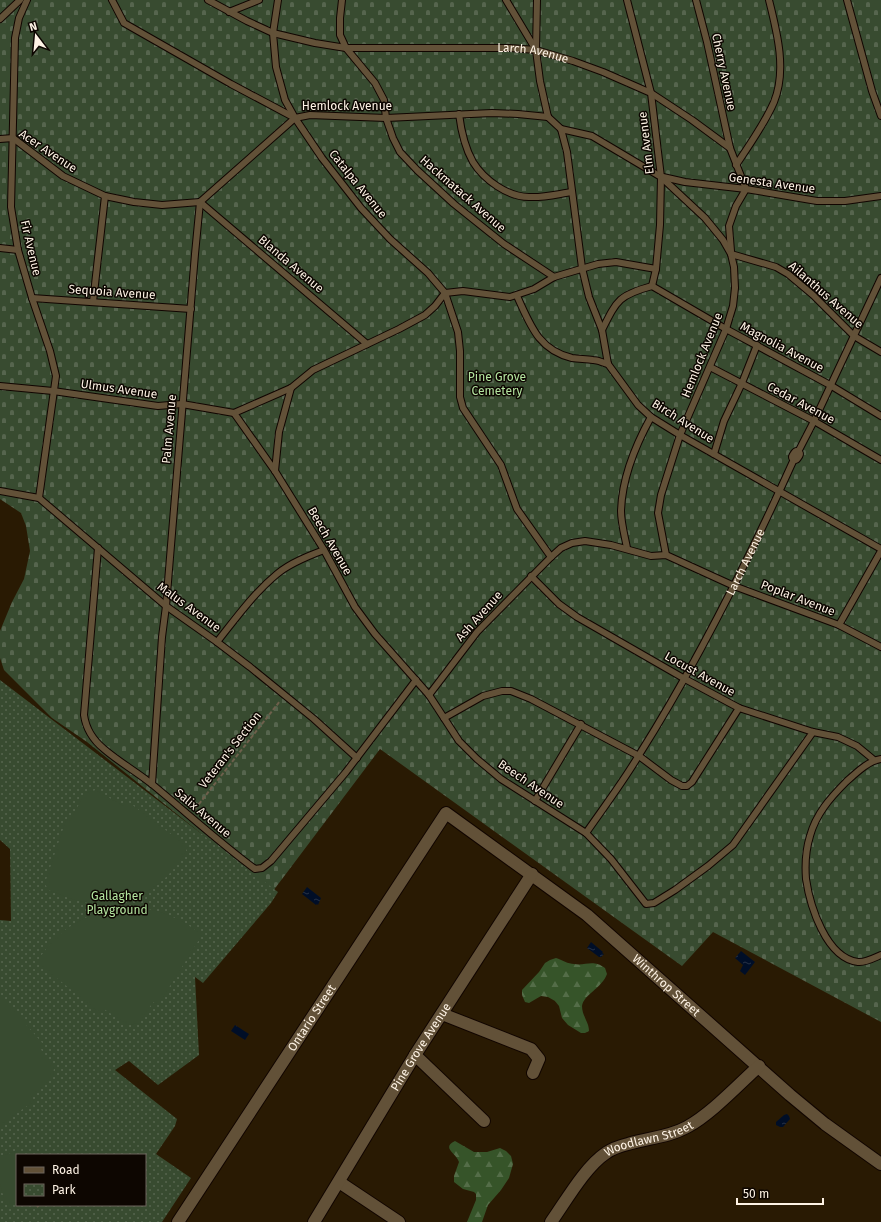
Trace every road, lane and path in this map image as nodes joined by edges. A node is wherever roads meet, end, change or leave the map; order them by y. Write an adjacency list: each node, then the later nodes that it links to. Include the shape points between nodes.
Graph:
1 (20, 0): 15 (lane)
2 (27, 0): 26 (lane, Fir Avenue, via 15,38)
3 (112, 0): 23 (lane, Hemlock Avenue, via 124,23)
4 (208, 0): 14 (lane, Larch Avenue)
5 (259, 0): 14 (lane)
6 (278, 0): 16 (lane, Catalpa Avenue)
7 (342, 0): 17 (lane, Hackmatack Avenue, via 340,35)
8 (506, 0): 18 (lane)
9 (537, 0): 18 (lane)
10 (627, 0): 19 (lane, Elm Avenue)
11 (696, 0): 28 (lane, Cherry Avenue)
12 (769, 0): 29 (lane, via 780,56 780,77 774,102)
13 (847, 0): 21 (lane)
14 (229, 12): 16 (lane, Larch Avenue)
15 (0, 19)
16 (273, 33): 17 (lane, Larch Avenue); 23 (lane, Catalpa Avenue, via 276,67 285,100)
17 (346, 48): 18 (lane, Larch Avenue); 24 (lane, Hackmatack Avenue, via 375,83 384,100)
18 (536, 50): 19 (lane, Larch Avenue, via 603,72); 22 (lane)
19 (651, 93): 28 (lane, Larch Avenue); 30 (lane, Elm Avenue)
20 (459, 114): 22 (lane, Hemlock Avenue, via 505,113); 24 (lane, Hemlock Avenue); 32 (lane, via 461,130 473,162 499,187 512,194 528,197)
21 (881, 116)
22 (548, 117): 25 (lane)
23 (295, 118): 24 (lane, Hemlock Avenue, via 310,115); 35 (lane); 44 (lane, Catalpa Avenue, via 361,208)
24 (386, 118): 41 (lane, Hackmatack Avenue, via 400,152 417,170 504,244)
25 (561, 129): 30 (lane, Hemlock Avenue, via 592,136); 32 (lane, Birch Avenue)
26 (13, 138): 27 (lane, Acer Avenue); 33 (lane, Acer Avenue, via 64,176); 37 (lane, Fir Avenue, via 10,207)
27 (0, 139)
28 (730, 148): 29 (lane)
29 (736, 165): 31 (lane)
30 (661, 177): 31 (lane, Genesta Avenue); 38 (lane, Hemlock Avenue, via 705,218); 40 (lane, Elm Avenue)
31 (746, 189): 34 (lane, Genesta Avenue, via 817,201 845,201); 38 (lane, via 729,226)
32 (572, 192): 39 (lane, Birch Avenue)
33 (104, 196): 35 (lane, Acer Avenue, via 162,205); 47 (lane)
34 (881, 196)
35 (200, 202): 48 (lane, Palm Avenue); 52 (lane, Blanda Avenue)
36 (0, 248): 37 (lane)
37 (18, 250): 46 (lane, Fir Avenue)
38 (731, 254): 49 (lane, Hemlock Avenue, via 735,288); 51 (lane, Ailanthus Avenue, via 776,267 788,274)
39 (582, 268): 40 (lane, via 616,262); 41 (lane); 50 (lane, Birch Avenue, via 589,297)
40 (656, 269): 43 (lane, Elm Avenue)
41 (554, 277): 45 (lane)
42 (881, 278): 51 (lane, Larch Avenue)
43 (652, 286): 49 (lane, Magnolia Avenue); 50 (lane, via 633,291 621,298)
44 (445, 293): 45 (lane, via 462,291); 52 (lane, via 425,315); 79 (lane, via 458,332 460,397 463,408 501,465 517,509)
45 (518, 296): 55 (lane, via 541,341 552,351 572,358)
46 (32, 298): 47 (lane, Sequoia Avenue); 61 (lane, Fir Avenue, via 54,363 56,376)
47 (92, 302): 48 (lane, Sequoia Avenue)
48 (191, 309): 62 (lane, Palm Avenue)
49 (726, 329): 53 (lane, Magnolia Avenue); 56 (lane, Hemlock Avenue)
50 (602, 330): 55 (lane, Birch Avenue)
51 (854, 336): 54 (lane, Ailanthus Avenue); 58 (lane, Larch Avenue)
52 (367, 344): 60 (lane, via 313,370)
53 (757, 345): 57 (lane); 58 (lane, Magnolia Avenue)
54 (881, 352)
55 (608, 364): 65 (lane, Birch Avenue, via 638,405)
56 (710, 367): 57 (lane, Cedar Avenue); 67 (lane, Hemlock Avenue)
57 (742, 383): 66 (lane, Cedar Avenue); 68 (lane, via 724,421)
58 (830, 385): 64 (lane, Magnolia Avenue); 66 (lane, Larch Avenue)
59 (0, 386): 61 (lane, Ulmus Avenue)
60 (290, 388): 63 (lane); 70 (lane, via 278,432)
61 (53, 391): 62 (lane, Ulmus Avenue, via 158,406); 73 (lane, Fir Avenue)
62 (182, 404): 63 (lane, Ulmus Avenue); 82 (lane, Palm Avenue)
63 (234, 413): 70 (lane, Beech Avenue)
64 (881, 416)
65 (651, 417): 67 (lane, Birch Avenue); 75 (lane, via 640,436 624,484 621,513)
66 (814, 421): 69 (lane, Cedar Avenue); 71 (lane, Larch Avenue)
67 (680, 435): 68 (lane, Birch Avenue); 78 (lane, Hemlock Avenue, via 658,513)
68 (714, 454): 71 (lane, Birch Avenue)
69 (881, 460)
70 (275, 471): 76 (lane, Beech Avenue)
71 (780, 490): 77 (lane, Birch Avenue); 81 (lane, Larch Avenue)
72 (0, 491): 73 (lane)
73 (39, 498): 74 (lane, Malus Avenue)
74 (98, 548): 82 (lane, Malus Avenue); 98 (lane, Salix Avenue, via 84,715 86,725 104,749)
75 (627, 548): 78 (lane, Poplar Avenue, via 651,556); 79 (lane, Poplar Avenue, via 585,541 572,543)
76 (324, 550): 84 (lane, via 278,573 256,593); 87 (lane, Beech Avenue, via 355,607)
77 (881, 550): 83 (lane)
78 (666, 554): 81 (lane, Poplar Avenue)
79 (551, 556): 80 (lane, Ash Avenue)
80 (531, 576): 86 (lane, Locust Avenue, via 559,604 577,617); 89 (lane, Ash Avenue, via 477,632)
81 (734, 586): 83 (lane, Poplar Avenue); 86 (lane, Larch Avenue)
82 (166, 606): 84 (lane, Malus Avenue); 98 (lane, Palm Avenue)
83 (839, 625): 85 (lane, Poplar Avenue)
84 (217, 642): 88 (lane, Malus Avenue)
85 (881, 647)
86 (685, 679): 90 (lane, Locust Avenue); 94 (lane, Larch Avenue)
87 (416, 680): 89 (lane, Beech Avenue); 95 (lane, Salix Avenue)
88 (286, 696): 95 (lane, Malus Avenue); 101 (path, Veteran's Section)
89 (429, 696): 91 (lane, Beech Avenue)
90 (739, 708): 93 (lane, Locust Avenue); 94 (lane, via 687,786 671,780)
91 (444, 718): 92 (lane, via 483,696 511,691); 99 (lane, Beech Avenue, via 458,741 476,759 501,780)
92 (581, 724): 94 (lane); 99 (lane)
93 (813, 732): 97 (lane, Locust Avenue, via 838,737 858,746); 102 (lane, Beech Avenue, via 733,845 681,886 654,903 646,904 611,859)
94 (639, 756): 102 (lane, Larch Avenue)
95 (357, 758): 101 (lane, Salix Avenue, via 271,861 262,868 255,869)
96 (881, 758): 97 (lane)
97 (874, 760): 104 (lane, via 835,793 815,821 809,838 806,878 819,923 828,942 850,960 859,962)
98 (152, 784): 101 (lane, Salix Avenue)
99 (534, 801): 102 (lane, Beech Avenue)
100 (446, 813): 103 (street, Winthrop Street); 112 (street, Ontario Street)
101 (189, 816)
102 (586, 833)
103 (532, 874): 105 (street, Pine Grove Avenue); 107 (street, Winthrop Street, via 593,920)
104 (881, 955)
105 (442, 1014): 106 (street, Pine Grove Avenue); 108 (street, via 531,1049 539,1059)
106 (415, 1055): 109 (street); 111 (street, Pine Grove Avenue)
107 (759, 1066): 110 (street, Winthrop Street, via 826,1124); 115 (street, Woodlawn Street, via 711,1110 688,1127 610,1150 584,1175)
108 (533, 1073)
109 (484, 1121)
110 (881, 1164)
111 (339, 1182): 113 (street, Pine Grove Avenue); 114 (street)
112 (178, 1222)
113 (314, 1222)
114 (399, 1222)
115 (551, 1222)

